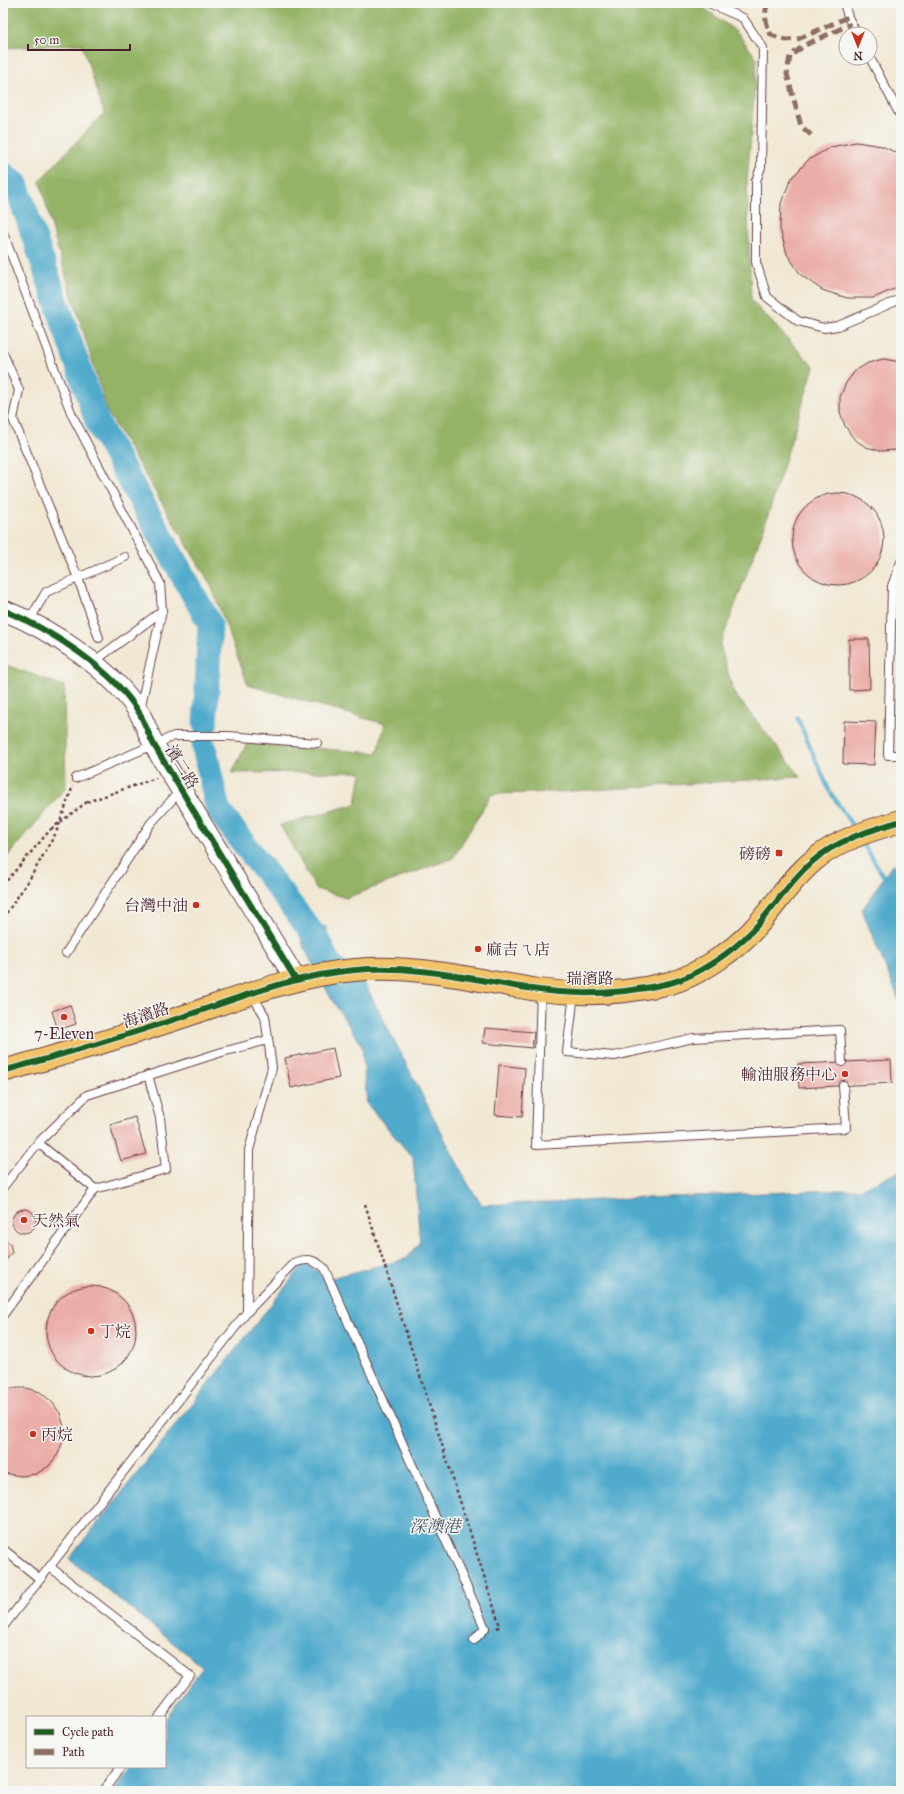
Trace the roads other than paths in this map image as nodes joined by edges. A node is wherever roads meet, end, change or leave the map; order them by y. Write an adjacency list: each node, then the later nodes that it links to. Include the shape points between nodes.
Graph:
1 (709, 3): 7 (lane, via 743,18 763,48 761,167 756,181 756,262 767,297 798,321 824,328 838,326)
2 (844, 3): 3 (lane)
3 (853, 26)
4 (874, 66): 5 (lane)
5 (901, 117)
6 (3, 232): 13 (lane, via 72,415 160,583)
7 (901, 299)
8 (3, 353): 11 (lane, via 19,390 13,419)
9 (125, 557): 11 (lane)
10 (901, 562): 20 (lane, via 892,586 888,755)
11 (78, 578): 14 (lane, via 46,592); 15 (lane)
12 (3, 610): 14 (street, 濱二路)
13 (162, 611): 16 (lane); 17 (lane)
14 (29, 621): 16 (street, 濱二路)
15 (99, 638)
16 (92, 663): 17 (street, 濱二路, via 110,677)
17 (139, 714): 19 (street, 濱二路)
18 (317, 743): 19 (lane, via 228,736 174,736)
19 (154, 745): 21 (lane); 22 (street, 濱二路)
20 (901, 755)
21 (76, 778)
22 (181, 790): 24 (lane, via 151,822); 25 (street, 濱二路)
23 (901, 821): 27 (main road, 瑞濱路, via 833,846 812,861 751,932 710,965 672,982 621,991)
24 (66, 953)
25 (296, 980): 26 (main road, 瑞濱路, via 356,969 420,970); 28 (main road, 海濱路)
26 (541, 990): 27 (main road, 瑞濱路); 33 (lane, via 536,1145 846,1128)
27 (574, 993): 30 (lane, via 567,1052 614,1056 693,1038 840,1030)
28 (251, 994): 29 (lane, via 265,1016); 31 (main road, 海濱路, via 96,1046)
29 (268, 1040): 32 (lane); 37 (lane, via 272,1068 249,1150)
30 (842, 1062)
31 (3, 1071)
32 (148, 1076): 34 (lane, via 86,1095); 36 (lane, via 160,1118 166,1169)
33 (843, 1086)
34 (38, 1143): 35 (lane); 36 (lane)
35 (3, 1187)
36 (95, 1189): 38 (lane)
37 (247, 1312): 40 (lane); 43 (lane, via 294,1264 304,1259 315,1260 324,1268 485,1628)
38 (3, 1315)
39 (3, 1549): 41 (lane)
40 (50, 1567): 41 (lane); 44 (lane, via 190,1676)
41 (40, 1579): 42 (lane)
42 (3, 1627)
43 (474, 1640)
44 (160, 1716)
45 (120, 1768): 46 (lane)
46 (103, 1791)

